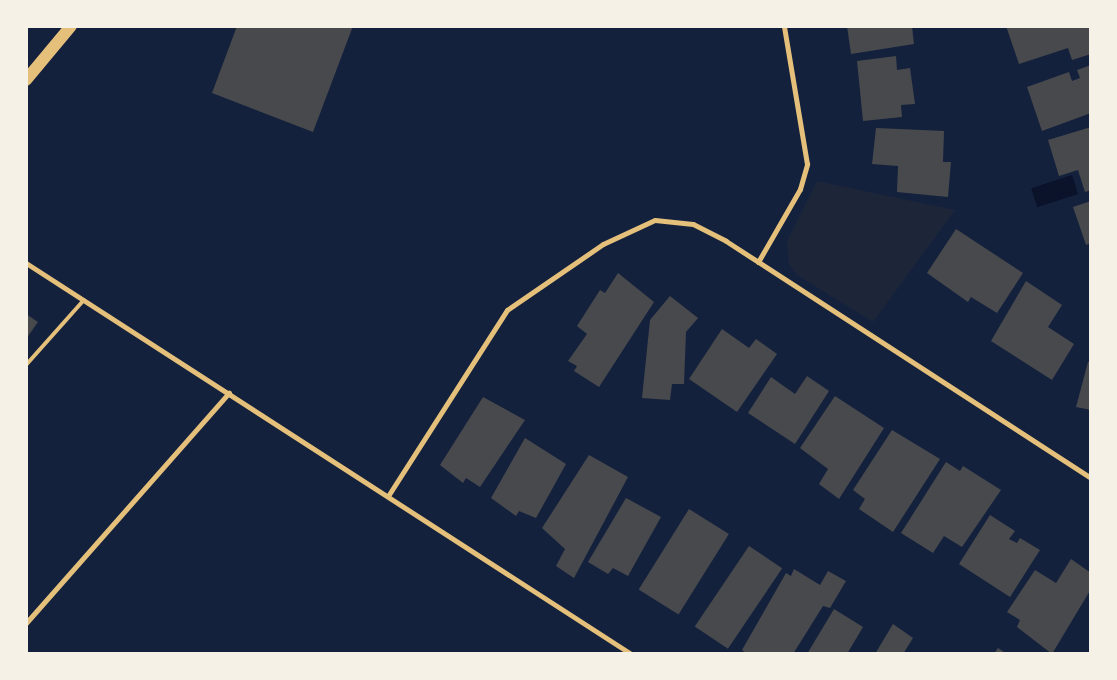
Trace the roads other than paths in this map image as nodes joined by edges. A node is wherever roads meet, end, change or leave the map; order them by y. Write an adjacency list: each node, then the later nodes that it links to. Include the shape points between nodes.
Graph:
1 (71, 26): 3 (main road)
2 (784, 26): 4 (street, via 807,164 800,189)
3 (26, 80)
4 (758, 262): 9 (street); 10 (street, via 693,224 670,220 640,224 603,244 524,295 494,326)
5 (26, 263): 6 (street)
6 (84, 300): 7 (lane); 8 (street)
7 (26, 365)
8 (229, 394): 10 (street); 11 (street)
9 (1091, 478)
10 (388, 496): 12 (street)
11 (26, 623)
12 (631, 654)

